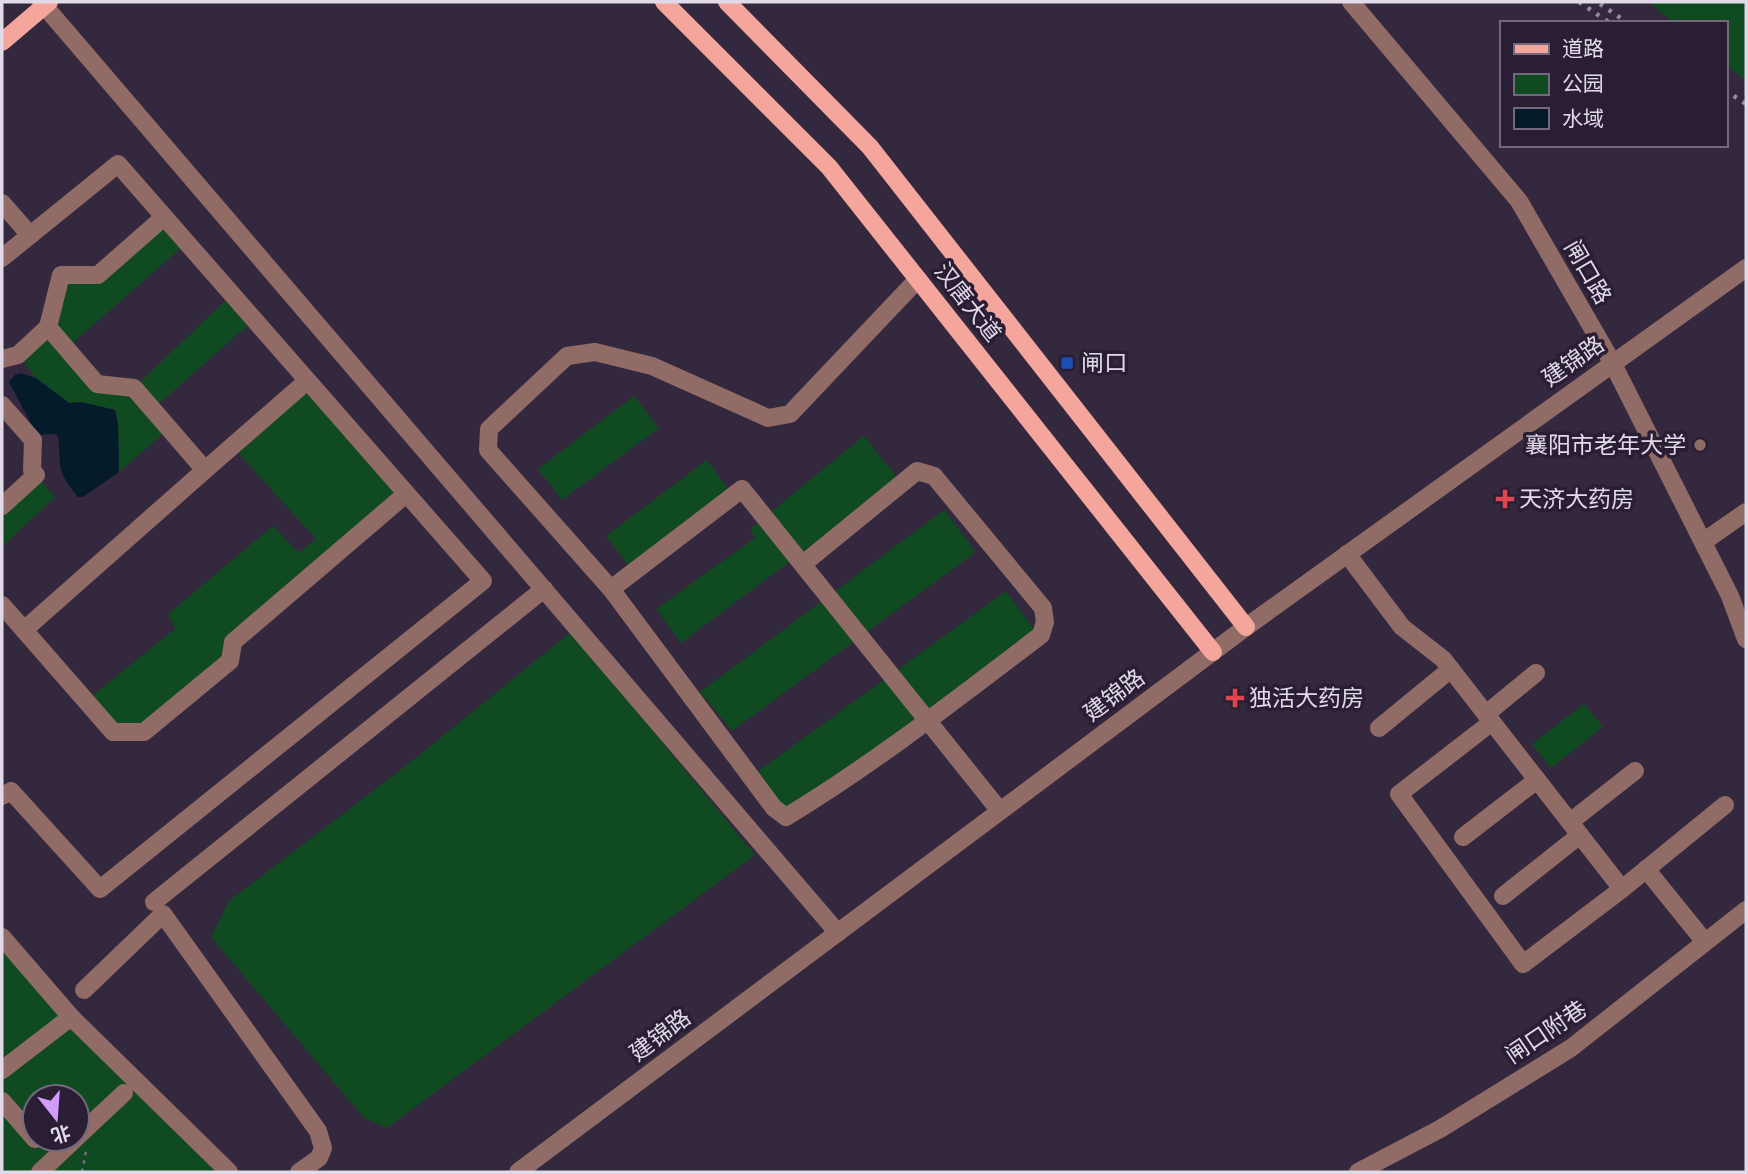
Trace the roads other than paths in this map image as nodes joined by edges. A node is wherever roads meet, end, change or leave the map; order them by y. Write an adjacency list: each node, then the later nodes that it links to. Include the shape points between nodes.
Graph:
1 (664, 2): 11 (main road, 汉唐大道, via 829,167)
2 (727, 2): 27 (main road, 汉唐大道, via 870,147)
3 (1352, 2): 14 (street, 闸口路, via 1519,201)
4 (45, 3): 5 (main road); 24 (street)
5 (2, 41)
6 (2, 203): 8 (street)
7 (164, 217): 8 (street, via 118,164); 12 (street, via 98,275 61,275); 15 (street)
8 (30, 235): 9 (street)
9 (2, 258)
10 (1746, 268): 14 (street, 建锦路)
11 (918, 279): 25 (street, via 790,414 768,418 652,366 595,352 567,356 489,429 488,450); 30 (main road, 汉唐大道)
12 (48, 327): 13 (street, via 18,355); 17 (street, via 97,384 134,388)
13 (2, 359)
14 (1612, 362): 21 (street, 闸口路); 22 (street, 建锦路)
15 (307, 381): 17 (street); 18 (street)
16 (2, 405): 19 (street, via 33,440 32,470 36,475)
17 (205, 470): 28 (street)
18 (406, 494): 28 (street, via 233,642 230,661 144,732 113,732); 38 (street, via 483,581 100,888 11,791)
19 (2, 506)
20 (1746, 512): 21 (street)
21 (1703, 542): 29 (street, 闸口路)
22 (1347, 554): 27 (street, 建锦路); 31 (street, via 1402,627)
23 (803, 564): 25 (street, via 742,489); 34 (street); 34 (street, via 917,471 934,476 1043,608 1041,635)
24 (544, 589): 46 (street); 48 (street)
25 (611, 589): 34 (street, via 774,808 786,817)
26 (2, 605): 28 (street)
27 (1246, 627): 30 (street, 建锦路)
28 (24, 630)
29 (1746, 639)
30 (1213, 652): 40 (street, 建锦路)
31 (1451, 669): 33 (street); 35 (street)
32 (1536, 673): 33 (street)
33 (1489, 718): 37 (street); 44 (street, via 1399,794 1523,964)
34 (928, 721): 40 (street)
35 (1379, 728)
36 (1635, 771): 41 (street)
37 (1537, 780): 41 (street); 42 (street)
38 (2, 796)
39 (1725, 805): 43 (street)
40 (1000, 811): 48 (street, 建锦路)
41 (1575, 828): 44 (street); 45 (street)
42 (1463, 836)
43 (1646, 869): 44 (street); 50 (street)
44 (1622, 889)
45 (1503, 895)
46 (154, 902)
47 (1746, 910): 50 (street, 闸口附巷)
48 (838, 933): 64 (street, 建锦路)
49 (2, 937): 52 (street)
50 (1705, 942): 65 (street, 闸口附巷, via 1571,1048 1440,1129)
51 (84, 990): 63 (street, via 163,914 318,1131 323,1149 319,1158)
52 (71, 1017): 53 (street); 62 (street)
53 (2, 1070)
54 (124, 1093): 57 (street)
55 (2, 1101): 56 (street)
56 (21, 1123)
57 (91, 1124)
58 (47, 1153): 60 (street)
59 (60, 1153): 60 (street)
60 (53, 1160): 61 (street)
61 (40, 1172)
62 (229, 1172)
63 (299, 1172)
64 (518, 1172)
65 (1358, 1172)

